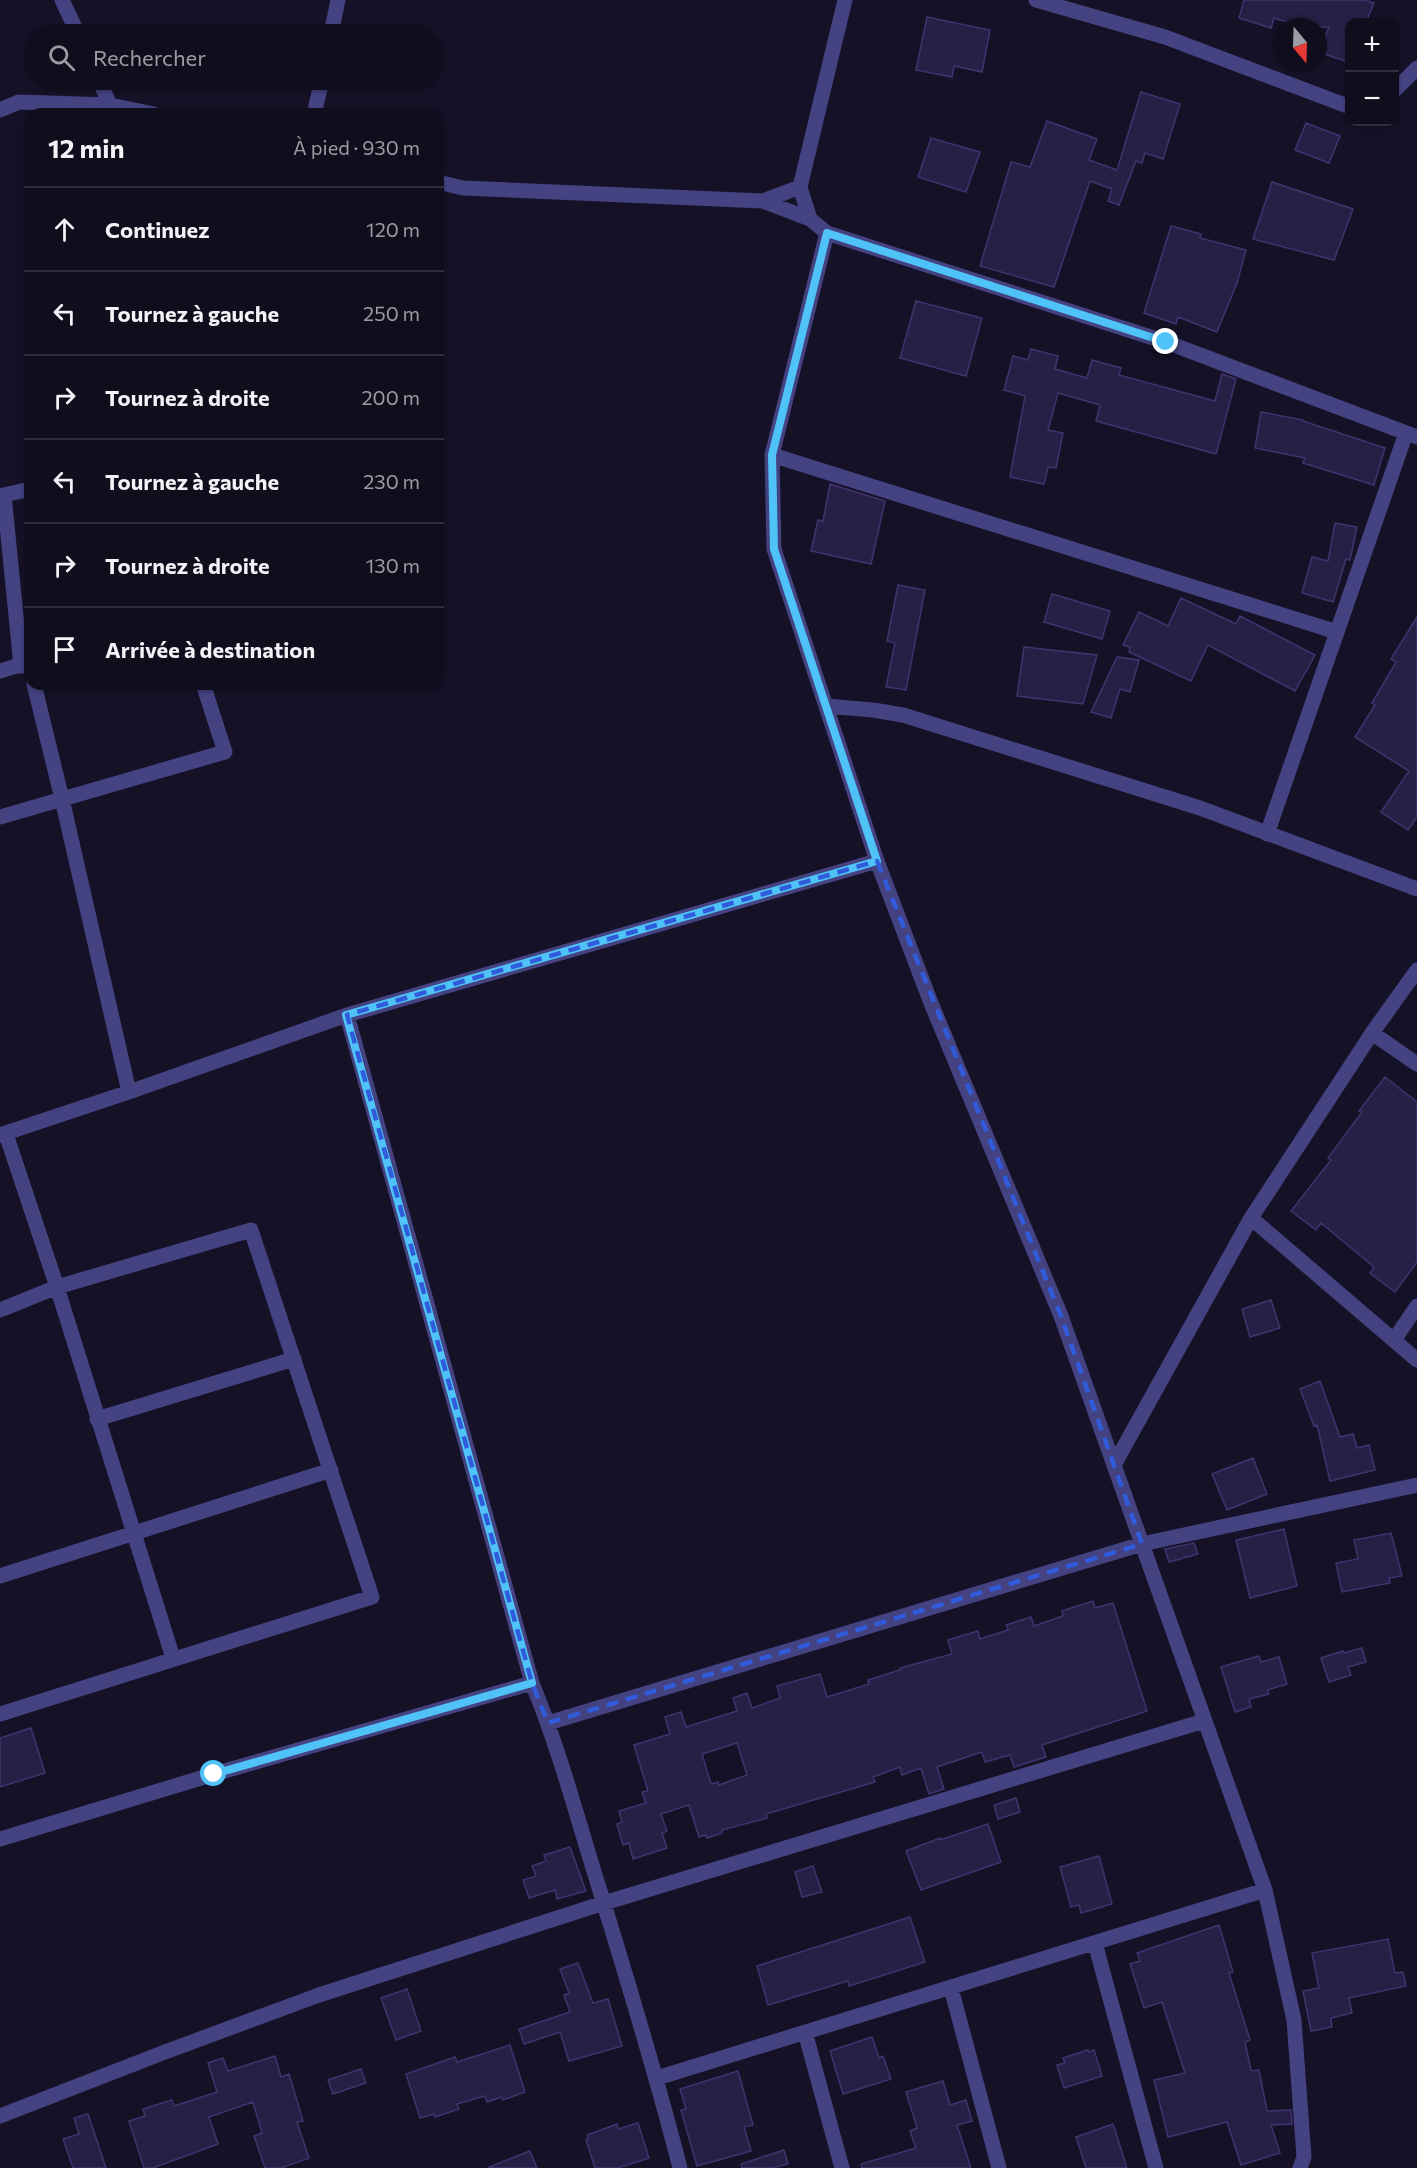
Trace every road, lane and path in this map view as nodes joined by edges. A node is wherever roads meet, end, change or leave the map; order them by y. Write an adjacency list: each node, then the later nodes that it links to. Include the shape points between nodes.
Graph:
1 (63, 0): 5 (street)
2 (338, 0): 6 (street)
3 (845, 0): 17 (street)
4 (1036, 0): 12 (street, via 1165,37)
5 (74, 24)
6 (333, 24)
7 (1417, 68): 8 (street)
8 (1399, 87)
9 (103, 90): 11 (street)
10 (320, 90): 14 (street)
11 (110, 105): 13 (street); 15 (street, via 19,102)
12 (1345, 105)
13 (125, 108)
14 (316, 108)
15 (0, 110)
16 (444, 183): 18 (street, via 463,188)
17 (800, 187): 18 (street); 19 (street)
18 (763, 201): 19 (street)
19 (810, 219): 20 (street)
20 (827, 233): 21 (street, via 1166,342); 22 (street)
21 (1411, 435): 25 (street)
22 (772, 455): 25 (street); 31 (street, via 774,549)
23 (24, 490): 24 (street)
24 (2, 496): 26 (street)
25 (1337, 632): 34 (street)
26 (24, 645)
27 (24, 666): 28 (street)
28 (0, 671)
29 (35, 690): 32 (street)
30 (204, 690): 32 (street, via 225,752)
31 (826, 706): 34 (street, via 903,715 1200,808); 35 (street)
32 (62, 799): 33 (street); 41 (street)
33 (0, 817)
34 (1268, 834): 36 (street)
35 (877, 861): 38 (street); 51 (street, via 1061,1316)
36 (1417, 889)
37 (1417, 970): 39 (street)
38 (346, 1015): 41 (street); 58 (street)
39 (1372, 1033): 40 (street); 43 (street)
40 (1417, 1064)
41 (129, 1092): 42 (street)
42 (3, 1134): 44 (street)
43 (1251, 1218): 47 (street); 51 (street)
44 (57, 1287): 46 (street); 48 (street, via 251,1230); 50 (street)
45 (1417, 1306): 47 (street)
46 (0, 1310)
47 (1394, 1340): 49 (street)
48 (294, 1359): 50 (street); 52 (street)
49 (1417, 1360)
50 (97, 1419): 54 (street)
51 (1115, 1463): 55 (street)
52 (331, 1470): 54 (street); 57 (street, via 372,1598)
53 (1417, 1485): 55 (street)
54 (134, 1534): 56 (street); 57 (street)
55 (1142, 1544): 60 (street); 61 (street)
56 (0, 1576)
57 (173, 1658): 59 (street)
58 (532, 1683): 61 (street); 62 (street)
59 (0, 1714)
60 (1204, 1721): 63 (street); 64 (street)
61 (548, 1723): 64 (street)
62 (0, 1839)
63 (1265, 1890): 65 (street); 74 (street, via 1294,2020 1304,2157)
64 (604, 1904): 68 (street); 69 (street, via 319,1995)
65 (1095, 1943): 66 (street); 73 (street)
66 (951, 1988): 67 (street); 72 (street)
67 (805, 2032): 68 (street); 71 (street)
68 (657, 2078): 70 (street)
69 (0, 2116)
70 (680, 2168)
71 (842, 2168)
72 (999, 2168)
73 (1156, 2168)
74 (1300, 2168)

